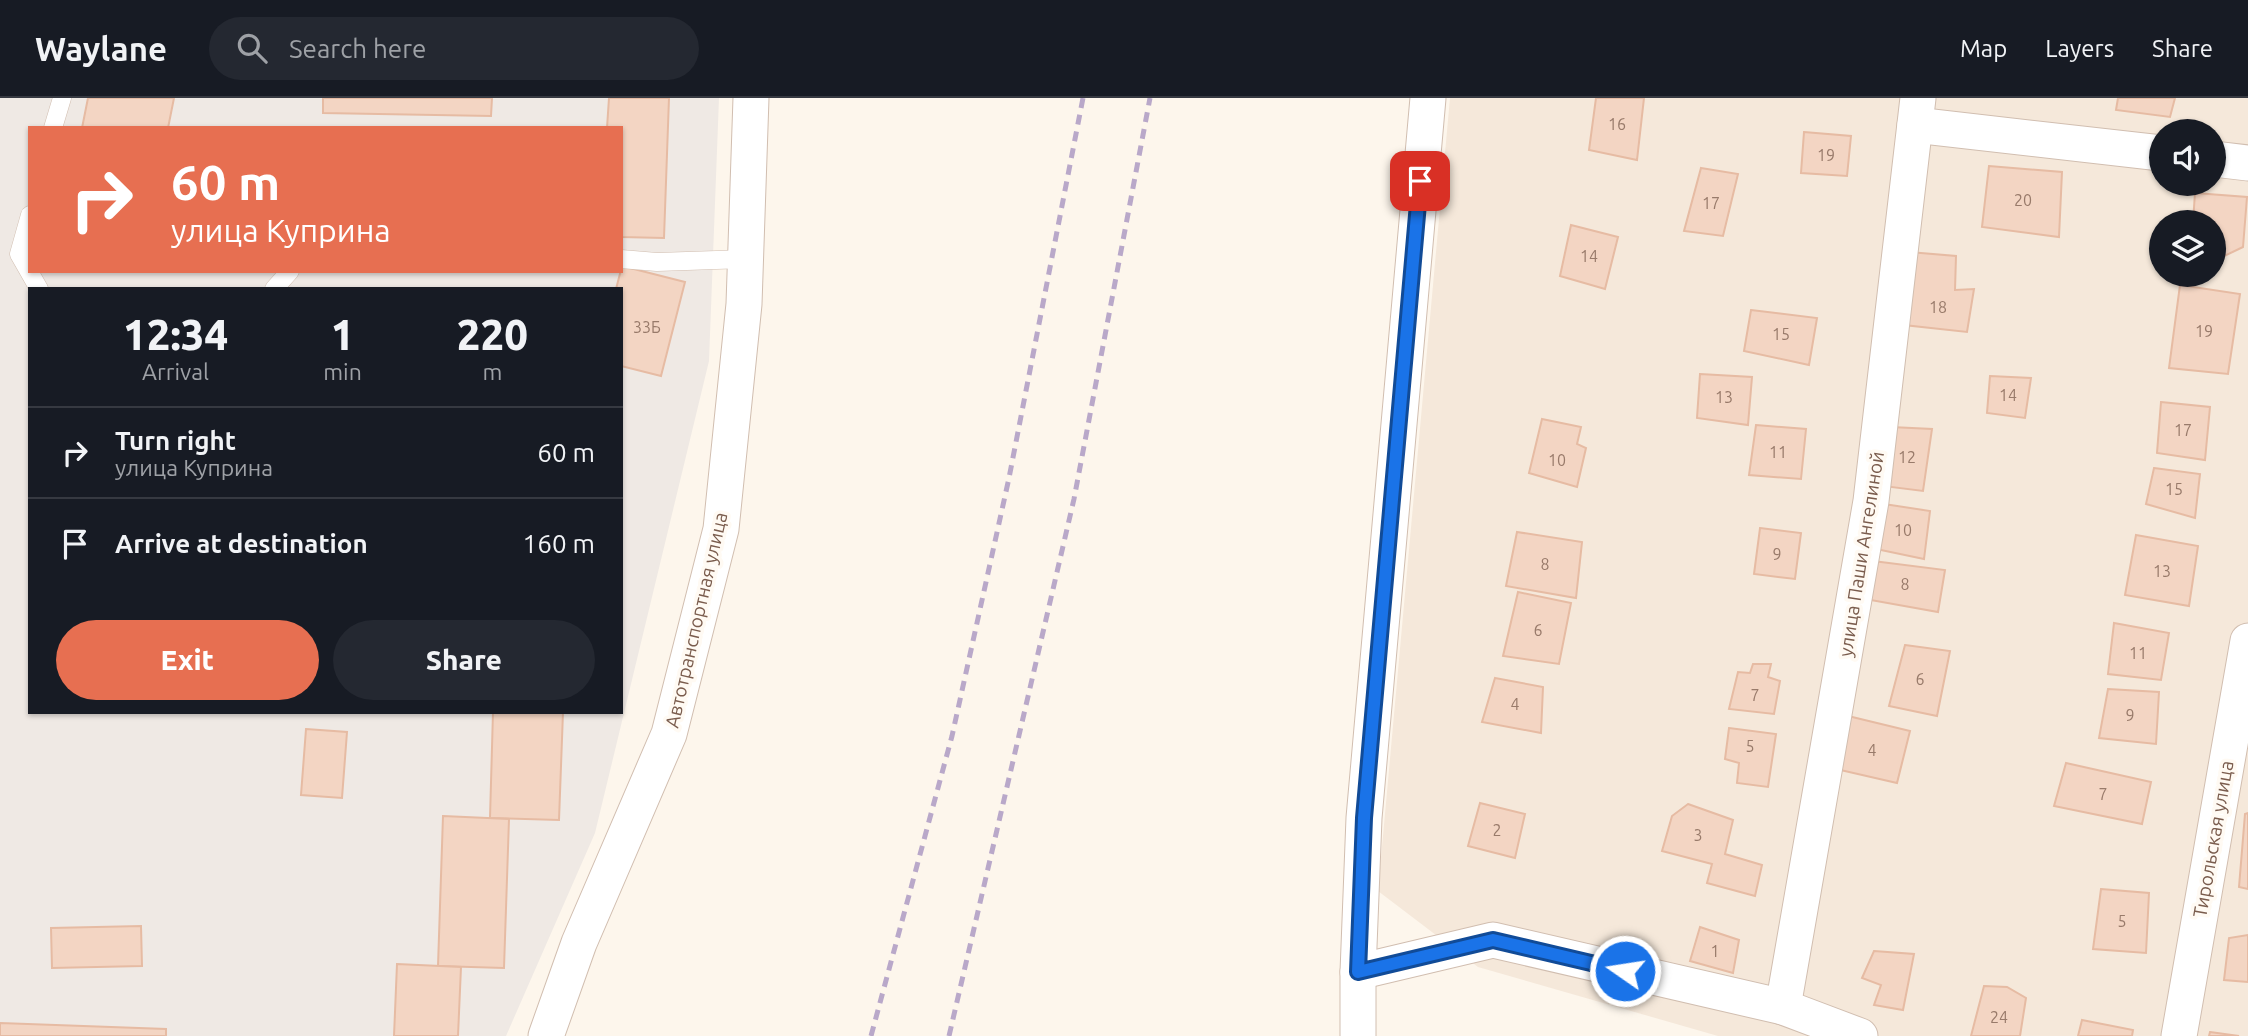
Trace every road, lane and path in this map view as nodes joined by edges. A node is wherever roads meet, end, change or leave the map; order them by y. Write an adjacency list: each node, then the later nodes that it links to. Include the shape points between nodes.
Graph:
1 (62, 98): 5 (lane)
2 (751, 98): 10 (street, Автотранспортная улица)
3 (1428, 98): 16 (street, via 1364,818)
4 (1917, 112): 6 (street); 17 (street, улица Паши Ангелиной, via 1871,501)
5 (55, 126)
6 (2149, 151)
7 (2226, 160): 8 (street)
8 (2248, 163)
9 (28, 222): 12 (lane, via 19,254)
10 (746, 258): 11 (lane); 18 (street, Автотранспортная улица, via 721,529 669,734 579,943)
11 (623, 259)
12 (28, 270)
13 (288, 273): 14 (lane)
14 (276, 287)
15 (2248, 642): 21 (street, Тирольская улица)
16 (1358, 972): 17 (street, via 1493,940); 19 (street)
17 (1783, 1007): 20 (street)
18 (546, 1036)
19 (1358, 1036)
20 (1860, 1036)
21 (2179, 1036)

